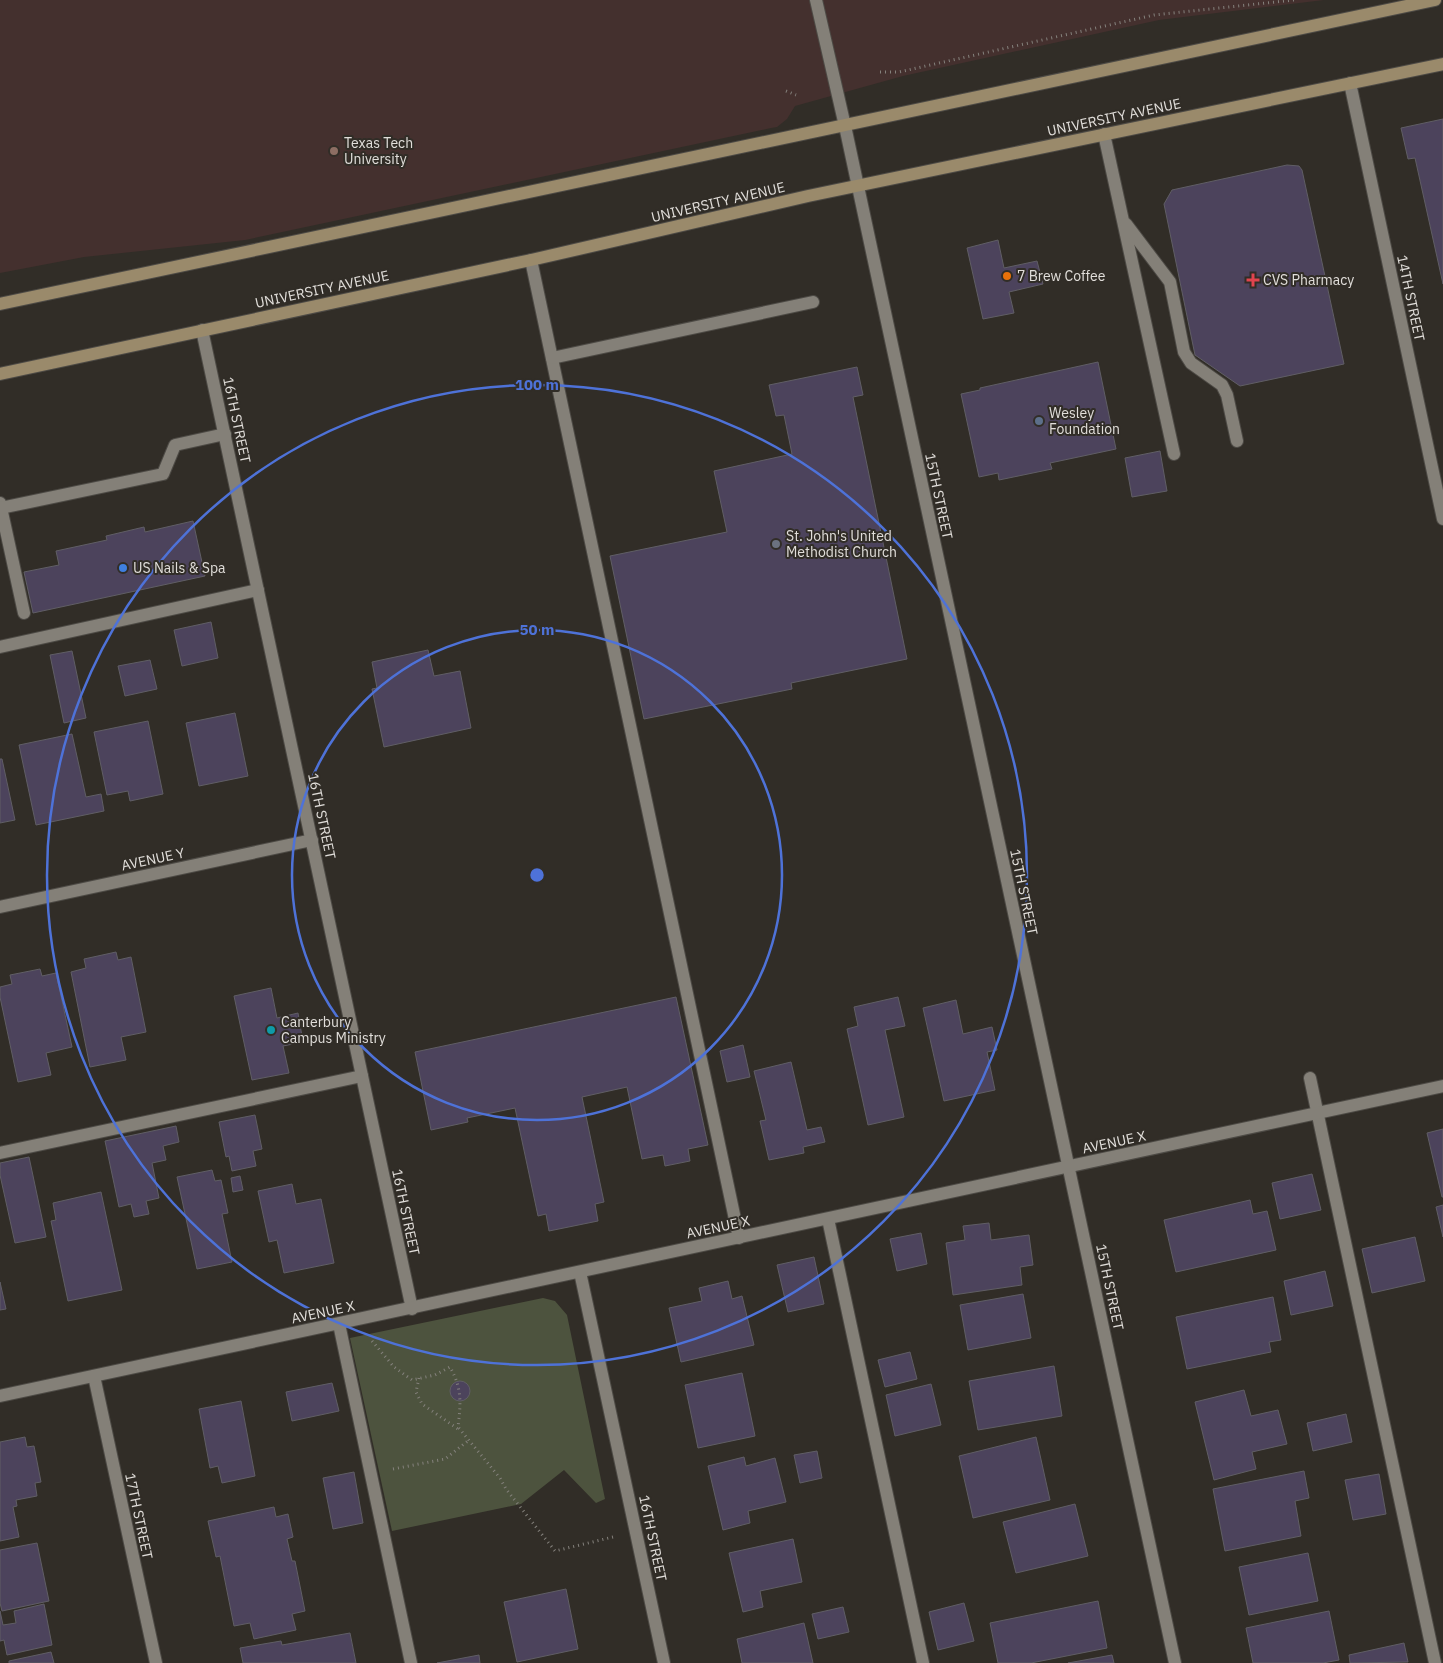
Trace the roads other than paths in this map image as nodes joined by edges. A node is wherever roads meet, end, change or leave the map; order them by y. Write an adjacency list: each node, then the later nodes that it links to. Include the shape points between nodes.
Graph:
1 (816, 0): 5 (street, 15TH STREET)
2 (1435, 0): 5 (main road)
3 (1443, 64): 4 (main road, UNIVERSITY AVENUE)
4 (1350, 83): 6 (main road, UNIVERSITY AVENUE); 19 (street, 14TH STREET)
5 (845, 126): 7 (street, 15TH STREET); 11 (main road)
6 (1104, 134): 7 (main road, UNIVERSITY AVENUE); 8 (street)
7 (857, 186): 9 (main road, UNIVERSITY AVENUE); 30 (street, 15TH STREET)
8 (1122, 220): 16 (street, via 1170,282 1184,352 1190,363 1222,385 1227,394); 17 (street)
9 (531, 260): 12 (main road, UNIVERSITY AVENUE); 13 (street)
10 (813, 302): 13 (street)
11 (0, 304)
12 (202, 330): 14 (main road, UNIVERSITY AVENUE); 15 (street, 16TH STREET)
13 (552, 358): 32 (street)
14 (0, 374)
15 (225, 434): 18 (street, via 175,445 162,474); 20 (street, 16TH STREET)
16 (1237, 441)
17 (1174, 454)
18 (0, 506): 21 (street)
19 (1443, 519)
20 (258, 590): 22 (street); 23 (street, 16TH STREET)
21 (24, 613)
22 (0, 647)
23 (312, 840): 24 (street, AVENUE Y); 25 (street, 16TH STREET)
24 (0, 907)
25 (362, 1076): 29 (street); 34 (street, 16TH STREET)
26 (1310, 1078): 28 (street)
27 (1443, 1086): 28 (street, AVENUE X)
28 (1318, 1113): 30 (street, AVENUE X); 43 (street)
29 (0, 1153)
30 (1068, 1167): 31 (street, AVENUE X); 42 (street, 15TH STREET)
31 (828, 1219): 32 (street, AVENUE X); 41 (street)
32 (739, 1238): 33 (street, AVENUE X)
33 (580, 1272): 34 (street, AVENUE X); 40 (street, 16TH STREET)
34 (412, 1308): 35 (street, AVENUE X)
35 (339, 1324): 36 (street, AVENUE X); 39 (street)
36 (94, 1376): 37 (street, AVENUE X); 38 (street, 17TH STREET)
37 (0, 1396)
38 (156, 1663)
39 (411, 1663)
40 (664, 1663)
41 (923, 1663)
42 (1176, 1663)
43 (1435, 1663)

